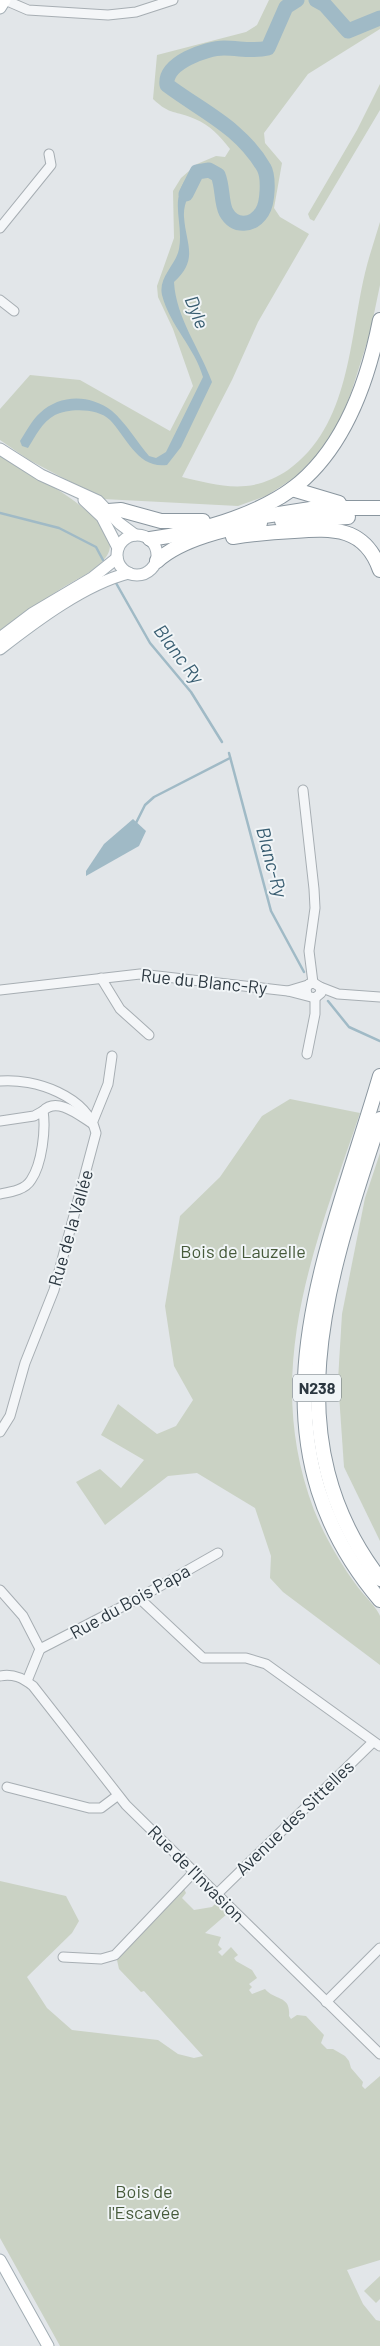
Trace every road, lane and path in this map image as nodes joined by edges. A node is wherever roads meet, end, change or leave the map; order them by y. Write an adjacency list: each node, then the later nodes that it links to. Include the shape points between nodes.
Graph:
1 (5, 0): 2 (street, via 28,10 108,15 136,12); 3 (main road)
2 (173, 0)
3 (0, 8)
4 (49, 154): 5 (street, via 56,165)
5 (0, 228)
6 (0, 300): 7 (street)
7 (14, 311)
8 (380, 320): 10 (highway, via 364,381 343,426 315,467)
9 (0, 449): 11 (main road, via 24,466)
10 (292, 489): 13 (highway); 16 (highway, via 254,510)
11 (74, 491): 14 (main road, via 98,501); 20 (main road, via 102,517)
12 (380, 508): 13 (highway)
13 (354, 509): 16 (highway, via 317,508)
14 (108, 511): 16 (highway, via 121,510 162,521); 17 (main road)
15 (380, 514): 18 (highway, via 252,525)
16 (217, 523): 19 (highway)
17 (135, 535): 19 (main road); 20 (main road, via 124,539)
18 (202, 538): 21 (highway, via 181,544); 22 (highway, via 215,540 324,528 356,537 366,544)
19 (150, 539): 21 (main road, via 155,545)
20 (118, 553): 23 (main road, via 119,565); 24 (main road, via 92,578 33,613)
21 (156, 560): 23 (main road, via 148,572 141,575)
22 (380, 570)
23 (129, 573): 25 (main road, via 67,602)
24 (0, 638)
25 (0, 649)
26 (303, 790): 29 (street, via 314,889 309,951)
27 (101, 978): 28 (street, Rue du Blanc-Ry); 29 (street, Rue du Blanc-Ry, via 145,974 288,991); 31 (street, via 120,1009)
28 (0, 990)
29 (314, 991): 30 (street, Rue du Blanc-Ry); 32 (street, via 315,1014)
30 (380, 997)
31 (149, 1035)
32 (307, 1054)
33 (112, 1056): 39 (street, via 108,1084)
34 (380, 1076): 40 (highway, N238)
35 (0, 1081): 39 (street, via 21,1081 48,1088 75,1103)
36 (42, 1111): 38 (street, via 34,1116); 39 (street, via 57,1105); 41 (street, via 46,1125 31,1180 17,1191)
37 (380, 1119): 40 (highway, N238)
38 (0, 1121)
39 (93, 1123): 42 (street, Rue de la Vallée, via 96,1139 57,1282 25,1363 10,1416)
40 (351, 1187): 44 (highway, N238, via 324,1312 318,1353 318,1406 322,1444 341,1514); 47 (highway, N238, via 332,1228 311,1311 305,1409 314,1474 331,1522)
41 (0, 1194)
42 (0, 1432)
43 (218, 1553): 46 (street, Rue du Bois Papa)
44 (380, 1579)
45 (0, 1590): 48 (street, via 27,1622)
46 (139, 1598): 48 (street, Rue du Bois Papa); 51 (street, via 203,1658 246,1658 266,1664)
47 (380, 1600)
48 (40, 1650): 50 (street)
49 (0, 1676): 50 (street, via 19,1677)
50 (26, 1681): 53 (street, Rue de l'Invasion, via 45,1700)
51 (377, 1744): 55 (street, Avenue des Sittelles)
52 (7, 1787): 53 (street, via 89,1808 101,1808)
53 (117, 1796): 54 (street, Rue de l'Invasion)
54 (194, 1872): 55 (street, Rue de l'Invasion); 57 (street, via 115,1955 101,1959)
55 (217, 1894): 58 (street, Rue de l'Invasion)
56 (380, 1948): 58 (street)
57 (63, 1956)
58 (326, 2002): 59 (street, Rue de l'Invasion)
59 (380, 2054)
60 (0, 2260): 61 (main road)
61 (48, 2346)

